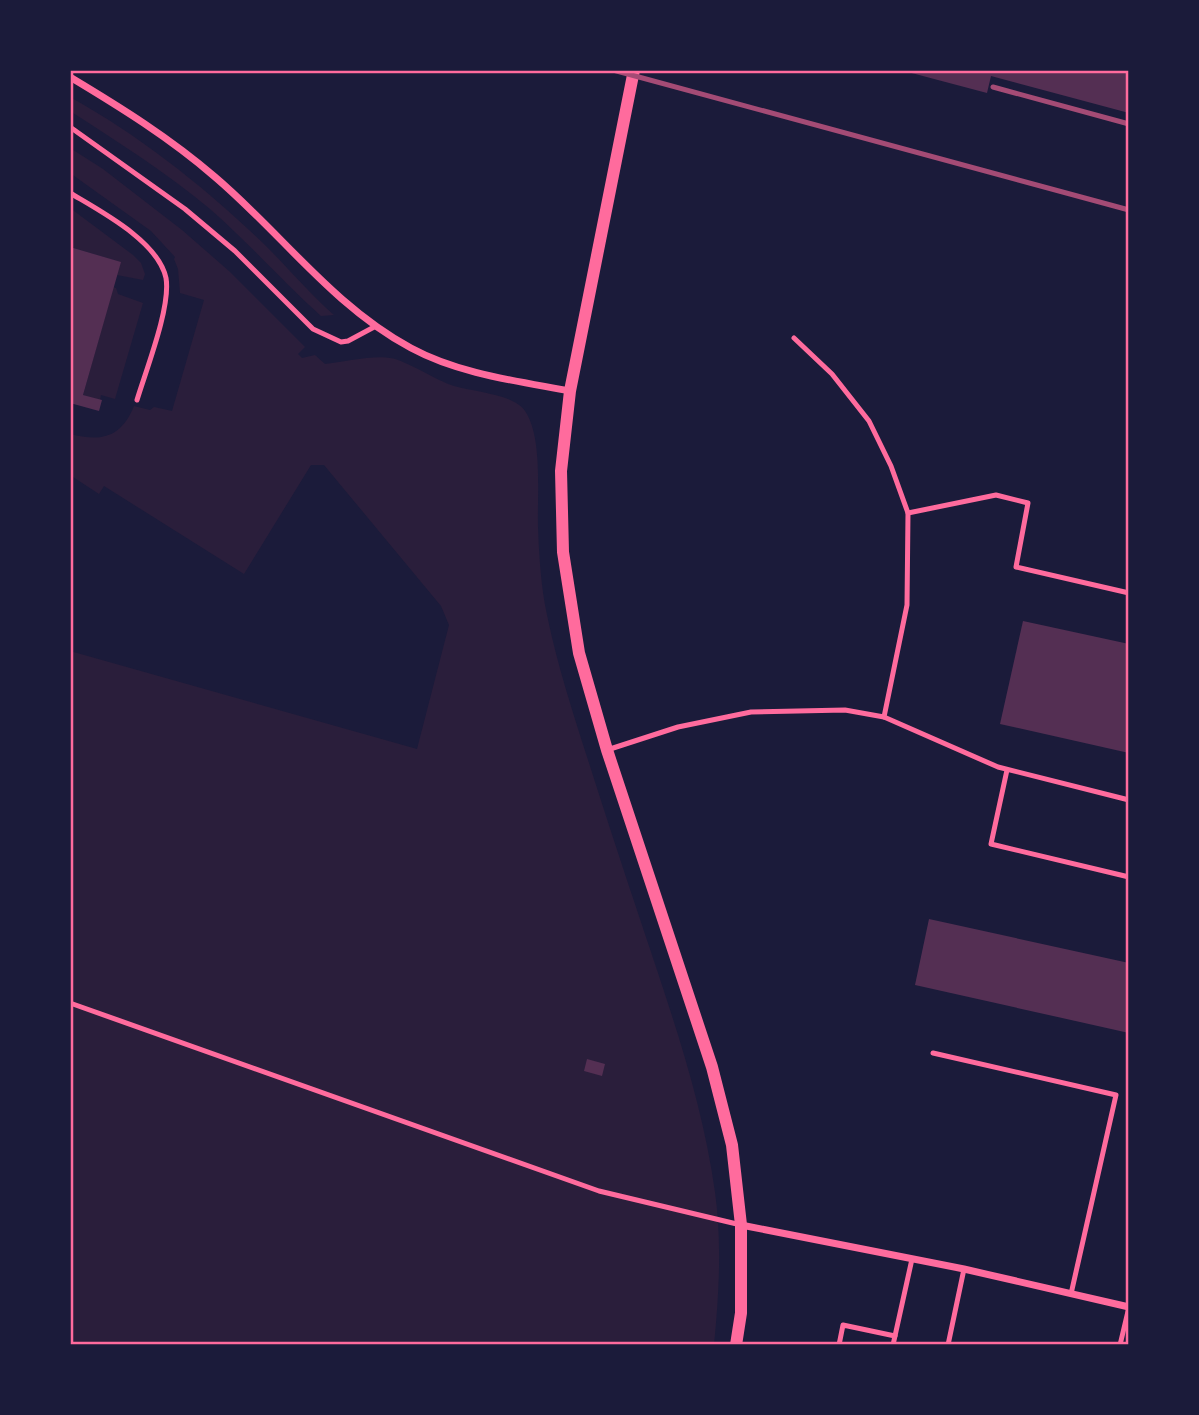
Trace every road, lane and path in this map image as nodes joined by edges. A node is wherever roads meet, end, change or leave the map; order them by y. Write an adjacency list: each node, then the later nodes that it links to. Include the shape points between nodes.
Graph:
1 (635, 70): 7 (street)
2 (70, 77): 5 (street, via 155,130 216,177)
3 (70, 127): 5 (lane, via 185,209 313,329 341,342)
4 (70, 193): 8 (lane, via 124,226 148,248 166,279 166,301)
5 (376, 326): 7 (street, via 438,360)
6 (794, 338): 9 (lane, via 832,374 869,421)
7 (570, 391): 12 (street, via 561,471 563,552 579,653)
8 (137, 400)
9 (908, 513): 10 (lane, via 996,495 1028,503 1016,567); 11 (lane, via 907,605)
10 (1129, 593)
11 (884, 717): 12 (lane, via 845,710 751,712 678,727); 13 (lane)
12 (607, 750): 18 (street, via 712,1067 732,1145)
13 (1007, 770): 14 (lane); 15 (lane, via 991,844)
14 (1129, 800)
15 (1129, 877)
16 (70, 1003): 18 (lane, via 599,1191)
17 (933, 1053): 21 (lane, via 1116,1095)
18 (741, 1225): 19 (street); 24 (street, via 741,1313)
19 (912, 1259): 20 (street); 23 (lane)
20 (964, 1269): 21 (street); 27 (lane)
21 (1071, 1294): 22 (street)
22 (1129, 1307): 28 (lane)
23 (895, 1336): 25 (lane, via 843,1325); 26 (lane)
24 (736, 1345)
25 (839, 1345)
26 (893, 1345)
27 (948, 1345)
28 (1120, 1345)

